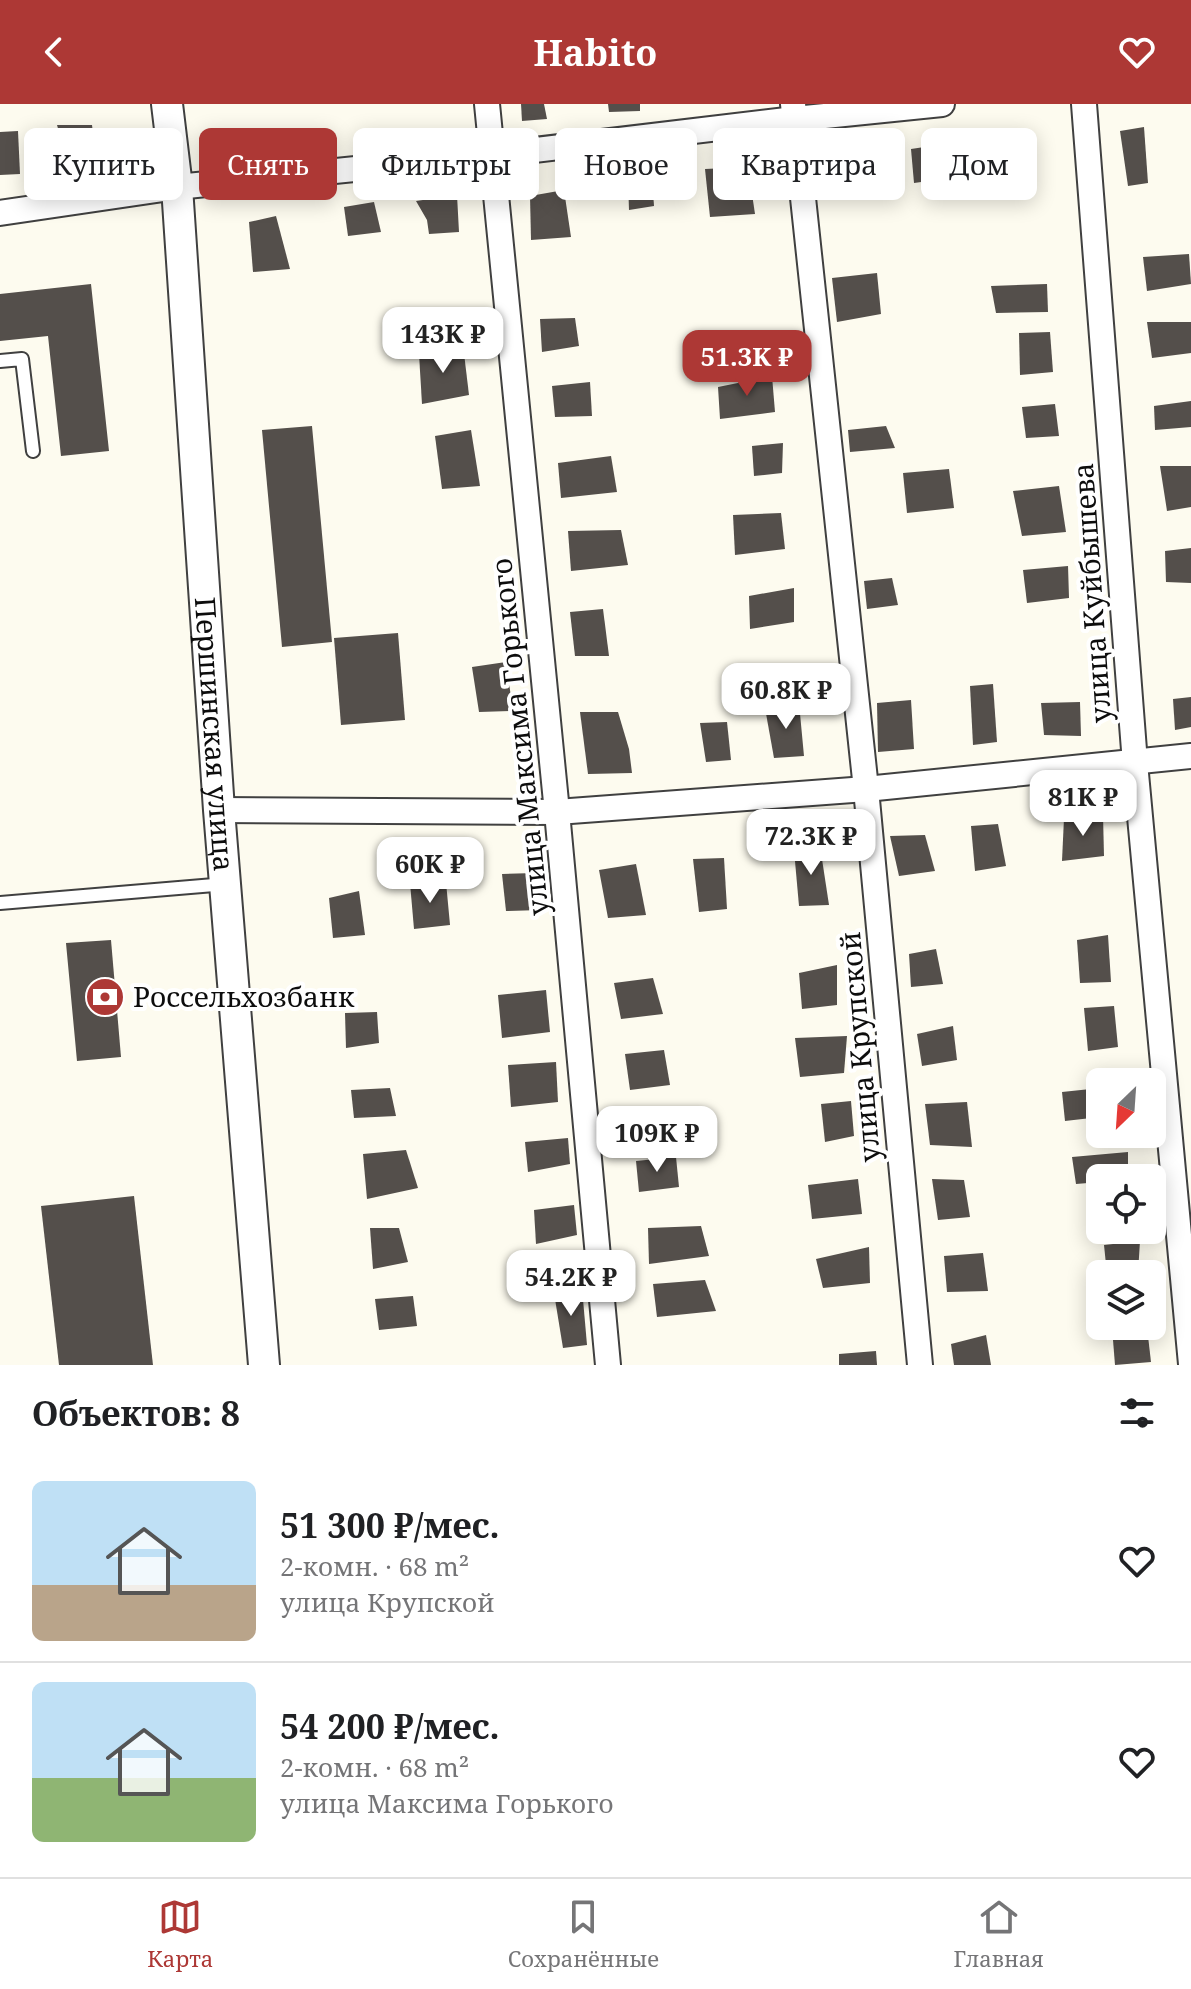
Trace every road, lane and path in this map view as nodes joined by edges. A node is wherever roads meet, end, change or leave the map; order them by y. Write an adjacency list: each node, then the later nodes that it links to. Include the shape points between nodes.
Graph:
1 (167, 104): 6 (street, Першинская улица)
2 (487, 104): 7 (street, улица Максима Горького)
3 (942, 104): 5 (street)
4 (1084, 104): 18 (street, улица Куйбышева)
5 (794, 111): 8 (street); 19 (street, улица Крупской)
6 (170, 128)
7 (490, 128)
8 (539, 148)
9 (353, 169): 10 (street)
10 (183, 186)
11 (88, 200): 14 (street)
12 (178, 200): 20 (street, Першинская улица)
13 (497, 200): 21 (street, улица Максима Горького)
14 (0, 213)
15 (0, 361): 16 (lane, via 22,359)
16 (33, 451)
17 (1191, 756): 18 (street)
18 (1135, 763): 19 (street); 24 (street, улица Куйбышева)
19 (866, 789): 21 (street); 27 (street, улица Крупской)
20 (219, 810): 21 (street); 22 (street, Першинская улица)
21 (557, 812): 26 (street, улица Максима Горького)
22 (226, 884): 23 (lane); 25 (street, Першинская улица)
23 (0, 903)
24 (1191, 1364)
25 (264, 1365)
26 (608, 1365)
27 (920, 1365)

